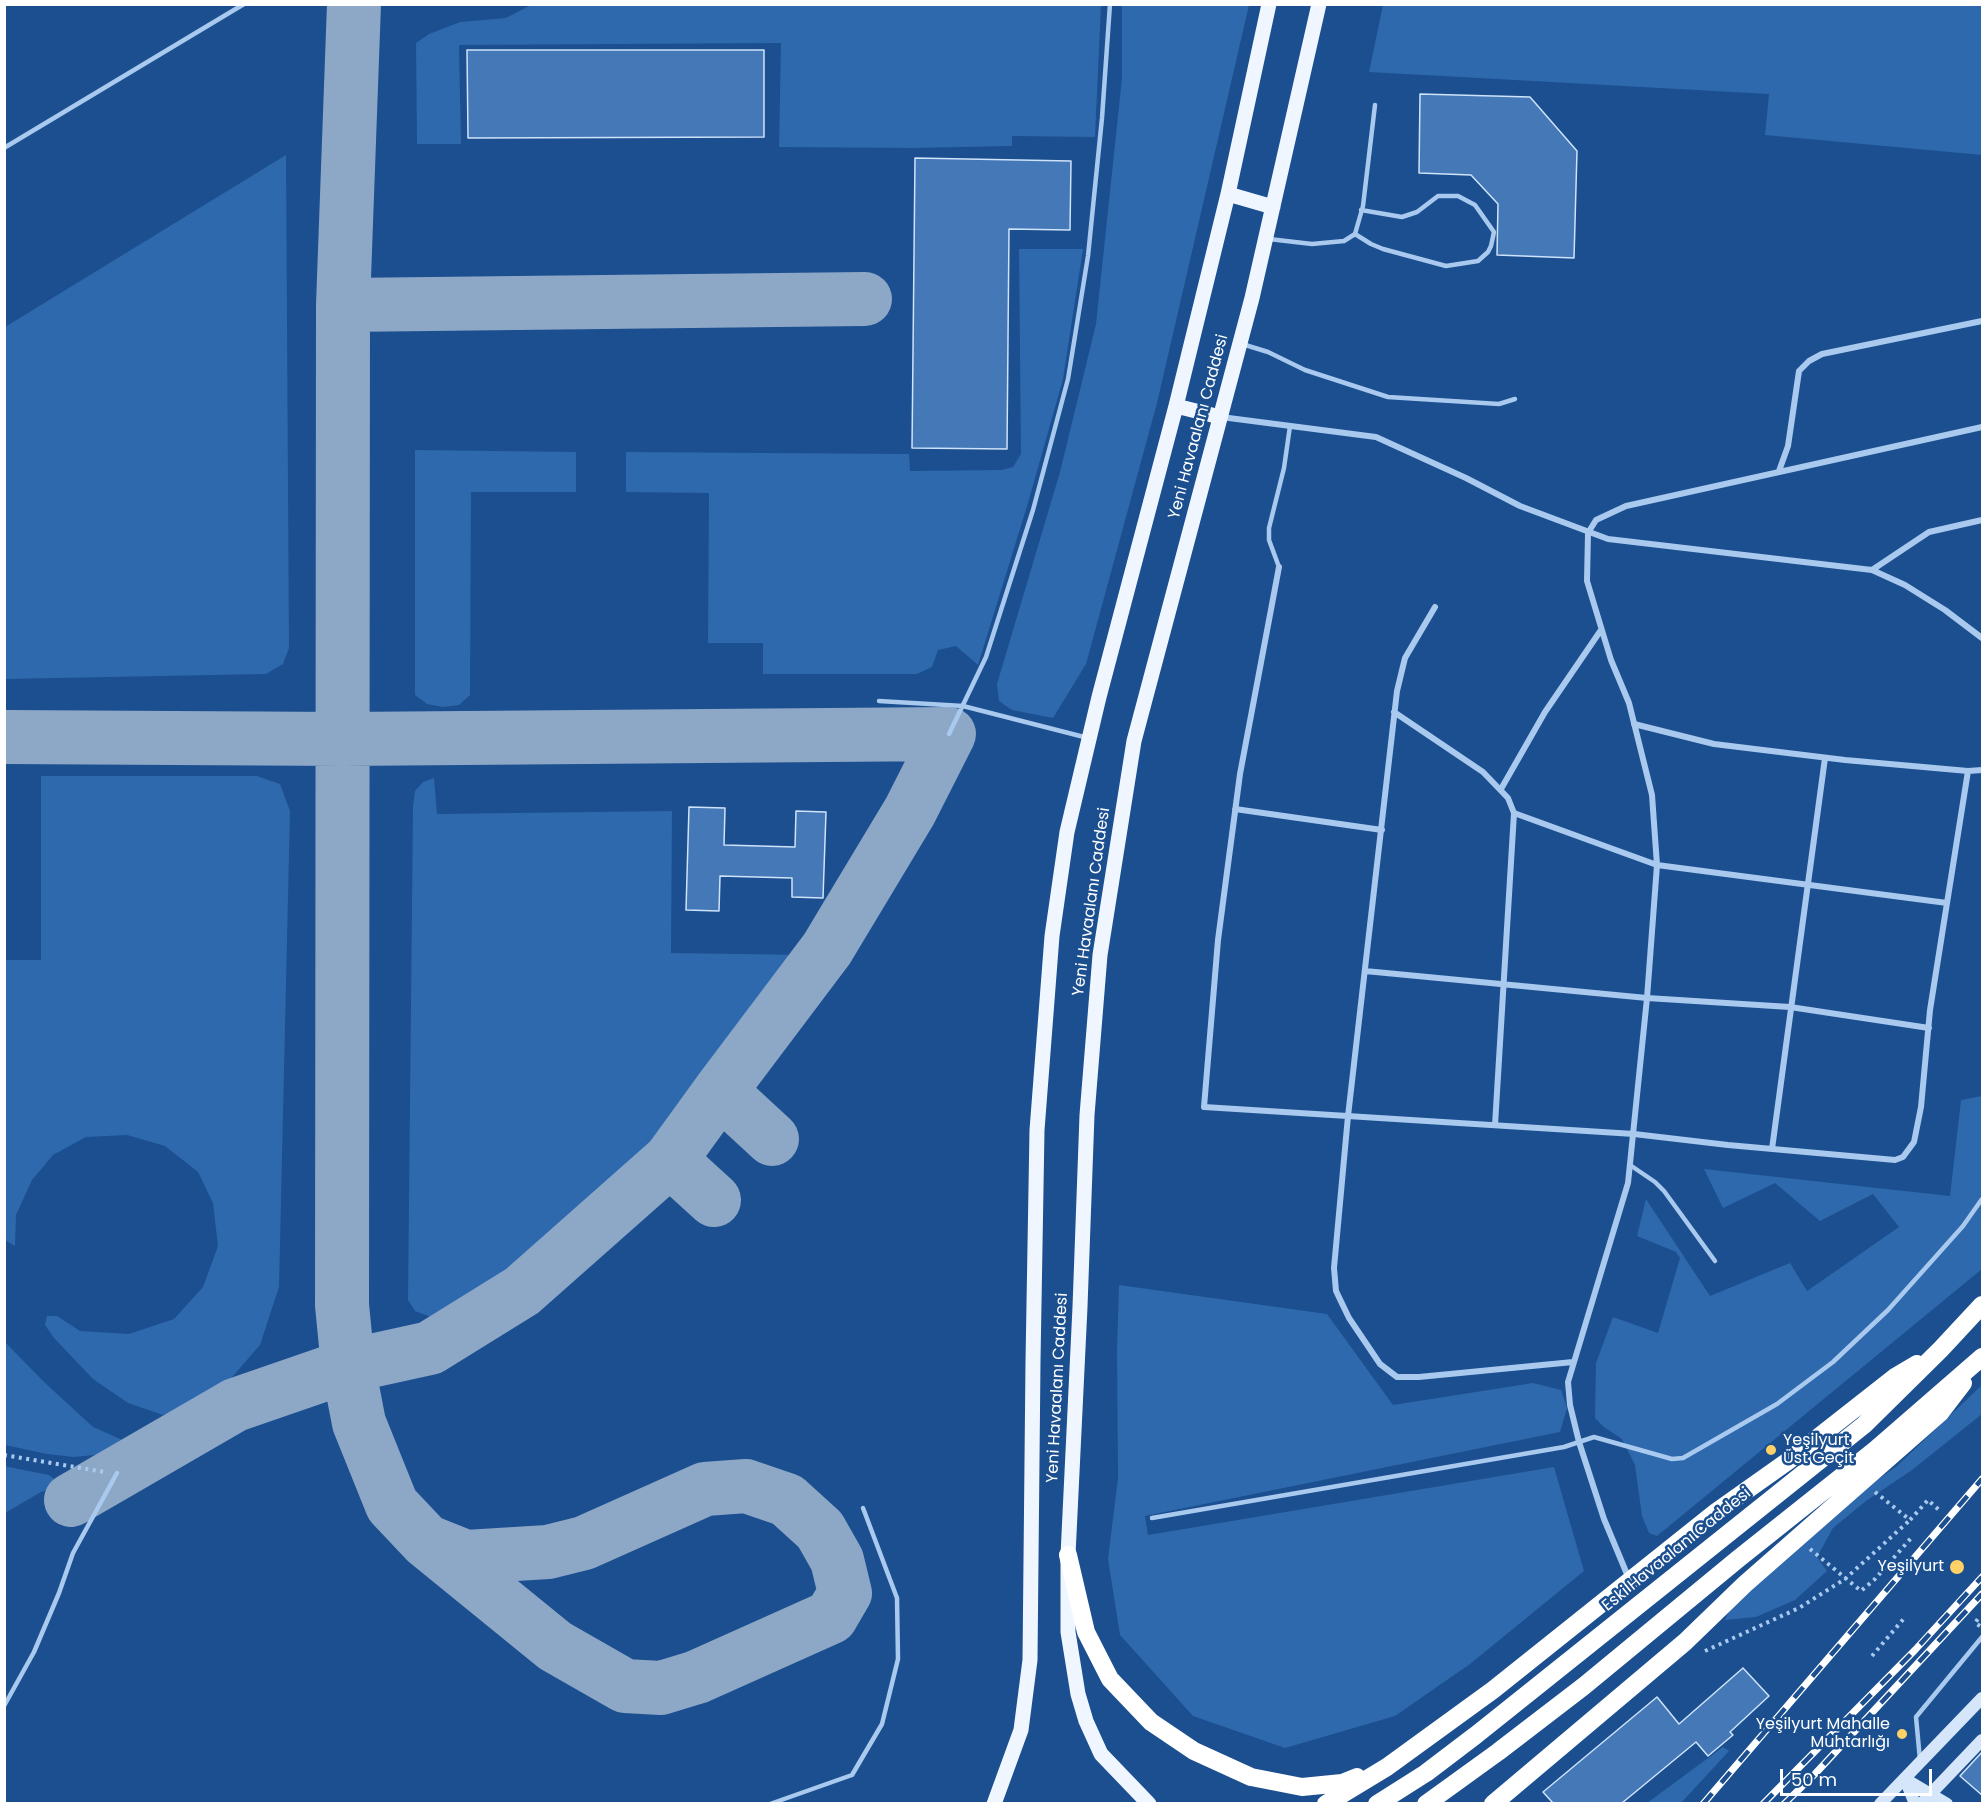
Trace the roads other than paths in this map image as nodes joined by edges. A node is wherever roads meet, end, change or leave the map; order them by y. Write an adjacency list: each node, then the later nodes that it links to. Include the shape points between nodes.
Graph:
1 (244, 4): 6 (lane)
2 (1110, 4): 28 (lane, via 1088,256 1068,380 1033,510 986,657)
3 (1269, 4): 7 (main road, Yeni Havaalanı Caddesi)
4 (1320, 4): 8 (main road, Yeni Havaalanı Caddesi)
5 (1375, 105): 9 (lane)
6 (4, 148)
7 (1227, 194): 8 (main road); 15 (main road, Yeni Havaalanı Caddesi)
8 (1273, 207): 11 (main road, Yeni Havaalanı Caddesi)
9 (1361, 210): 10 (lane); 10 (lane, via 1402,217 1417,212 1438,196 1458,196 1476,205 1494,232 1491,246 1478,261 1446,266 1383,249)
10 (1355, 234): 11 (lane, via 1344,241 1312,244)
11 (1266, 238): 13 (main road, Yeni Havaalanı Caddesi)
12 (1983, 321): 19 (street, via 1822,354 1809,361 1799,371 1788,446)
13 (1240, 344): 14 (lane, via 1388,397 1480,404); 16 (main road, Yeni Havaalanı Caddesi)
14 (1515, 399)
15 (1176, 406): 16 (main road); 32 (main road, Yeni Havaalanı Caddesi)
16 (1220, 417): 17 (street); 63 (main road, Yeni Havaalanı Caddesi, via 1134,741 1100,955 1087,1115)
17 (1290, 426): 21 (street, via 1376,437 1497,496); 22 (lane, via 1269,528)
18 (1983, 427): 19 (street)
19 (1779, 471): 21 (street, via 1626,506 1596,520)
20 (1983, 520): 23 (street, via 1929,532)
21 (1588, 533): 23 (street, via 1608,539); 25 (street, via 1587,581)
22 (1279, 567): 37 (street)
23 (1872, 570): 26 (street, via 1905,585)
24 (1435, 607): 29 (street, via 1405,658)
25 (1601, 630): 30 (street); 36 (street, via 1545,712)
26 (1983, 638)
27 (879, 701): 28 (lane)
28 (963, 706): 31 (lane); 32 (lane)
29 (1394, 712): 36 (street, via 1483,772); 39 (street)
30 (1634, 724): 33 (street, via 1714,744); 40 (street, via 1652,795)
31 (949, 734)
32 (1089, 738): 74 (main road, Yeni Havaalanı Caddesi, via 1067,832 1052,936 1041,1066 1030,1660 1020,1730)
33 (1825, 758): 35 (street); 41 (street)
34 (1983, 770): 35 (street)
35 (1968, 771): 42 (street)
36 (1501, 789): 38 (street)
37 (1235, 809): 39 (street); 48 (street, via 1218,940 1204,1107)
38 (1514, 813): 40 (street); 44 (street)
39 (1382, 830): 43 (street)
40 (1657, 865): 41 (street); 45 (street)
41 (1808, 885): 42 (street); 46 (street)
42 (1947, 903): 47 (street)
43 (1365, 971): 44 (street); 48 (street)
44 (1503, 984): 45 (street); 49 (street)
45 (1647, 998): 46 (street); 50 (street)
46 (1790, 1007): 47 (street); 51 (street)
47 (1929, 1028): 51 (street, via 1914,1142 1903,1157 1895,1160)
48 (1348, 1116): 49 (street); 58 (street, via 1335,1291 1380,1364 1397,1377 1419,1377)
49 (1495, 1125): 50 (street)
50 (1634, 1134): 51 (street); 52 (street)
51 (1772, 1149)
52 (1630, 1165): 54 (lane, via 1664,1191); 58 (street, via 1628,1183)
53 (1983, 1199): 59 (lane, via 1888,1310 1833,1362 1777,1404 1683,1458 1672,1459 1594,1437)
54 (1716, 1261)
55 (1983, 1305): 56 (highway, Eski Havaalanı Caddesi)
56 (1941, 1349): 64 (highway, via 1895,1377); 77 (highway, Eski Havaalanı Caddesi, via 1864,1425 1476,1735 1426,1773)
57 (1981, 1359): 78 (highway, via 1584,1686); 79 (highway, via 1940,1413 1890,1459 1745,1584 1685,1642)
58 (1573, 1362): 59 (street, via 1568,1382)
59 (1579, 1442): 62 (lane); 64 (street, via 1604,1519)
60 (117, 1473): 67 (lane, via 73,1552 34,1652)
61 (863, 1508): 73 (lane, via 897,1598 898,1659 882,1724 852,1775)
62 (1152, 1518)
63 (1068, 1555): 70 (highway, via 1086,1632 1110,1679 1151,1722 1194,1751 1251,1777 1302,1787 1342,1783); 75 (main road, Yeni Havaalanı Caddesi, via 1068,1632 1086,1721 1101,1754)
64 (1630, 1580): 70 (highway, via 1493,1690)
65 (1983, 1637): 69 (lane, via 1916,1717)
66 (1983, 1698): 69 (main road)
67 (4, 1706)
68 (1983, 1740): 72 (main road)
69 (1920, 1762): 71 (main road)
70 (1387, 1767): 76 (highway)
71 (1905, 1779): 72 (main road); 80 (main road); 81 (main road)
72 (1930, 1794): 82 (main road); 83 (main road)
73 (770, 1803)
74 (994, 1803)
75 (1149, 1803)
76 (1326, 1803)
77 (1377, 1803)
78 (1426, 1803)
79 (1493, 1803)
80 (1880, 1803)
81 (1914, 1803)
82 (1921, 1803)
83 (1947, 1803)

